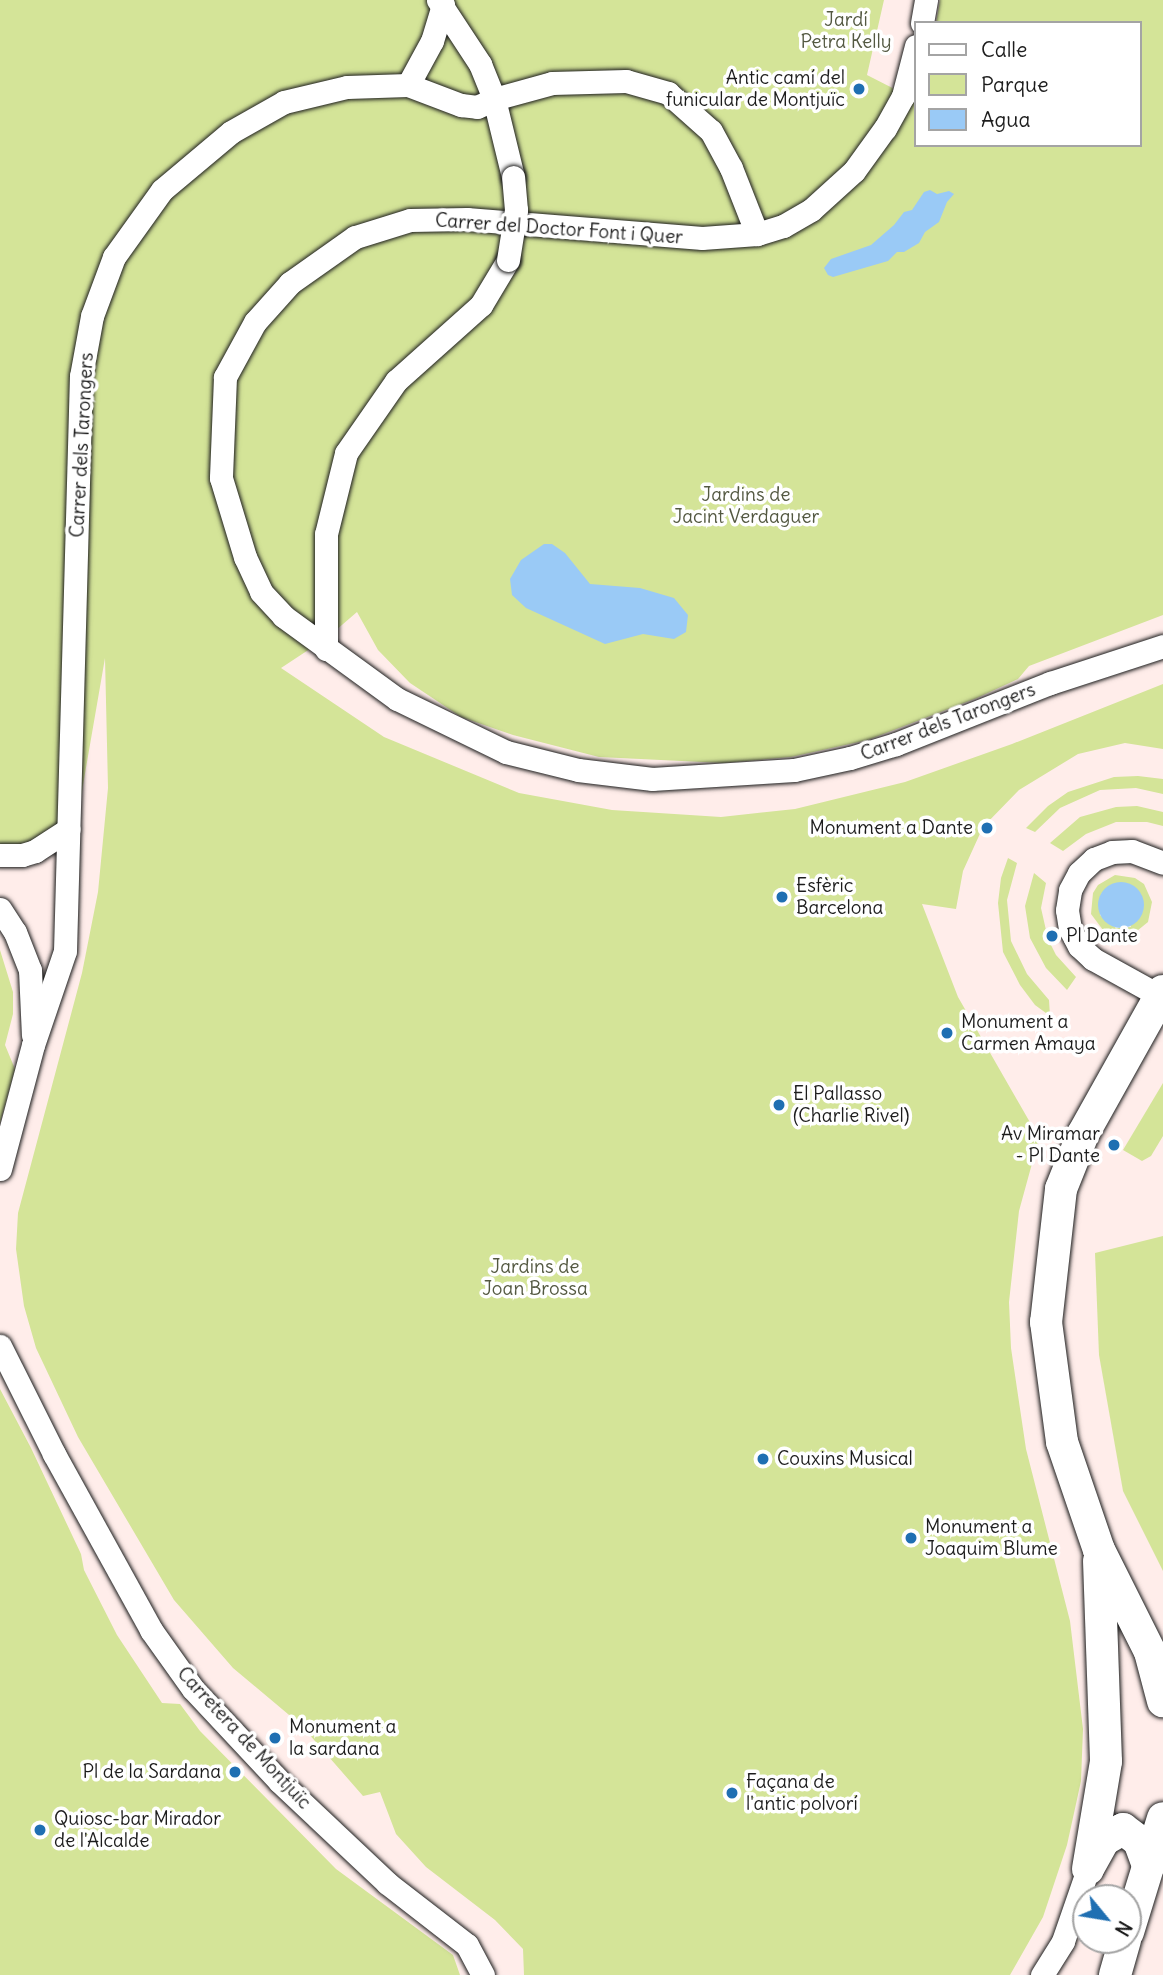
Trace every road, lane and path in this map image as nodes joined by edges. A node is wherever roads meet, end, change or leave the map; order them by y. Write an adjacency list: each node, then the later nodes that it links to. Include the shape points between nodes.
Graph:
1 (926, 0): 3 (street)
2 (440, 2): 5 (street, via 432,41); 6 (street, via 480,64)
3 (922, 21)
4 (914, 54): 7 (street, Carrer del Doctor Font i Quer, via 903,96 853,171 811,210)
5 (408, 85): 6 (street, Carrer dels Tarongers, via 461,105 477,107); 10 (street, Carrer dels Tarongers, via 347,88 284,102 231,132 162,190 114,257 92,316 81,376)
6 (494, 99): 7 (street, Carrer dels Tarongers, via 552,83 589,81 626,81 668,93 711,131); 9 (street, bridge, via 516,210 508,260 481,305 396,381 346,453 326,534)
7 (757, 234): 9 (street, Carrer del Doctor Font i Quer, via 702,238 467,219 410,220 355,237 290,283 255,322 225,377 221,478 245,557 261,592 283,616)
8 (1163, 646): 9 (street, Carrer dels Tarongers, via 1050,682 908,740 850,758 794,770 652,779 578,770 506,752 397,699)
9 (326, 649)
10 (69, 829): 11 (street, via 34,851); 15 (street, Carrer dels Tarongers, via 65,951)
11 (0, 855)
12 (1163, 863): 14 (street, via 1132,850 1094,859 1079,873 1067,910 1079,946 1094,959)
13 (0, 909): 15 (street, Carrer dels Tarongers, via 30,970)
14 (1161, 994): 18 (street, via 1074,1156 1061,1189 1050,1270 1046,1322 1062,1442)
15 (33, 1045): 16 (street, Carrer dels Tarongers)
16 (0, 1169)
17 (0, 1346): 25 (street, Carretera de Montjuïc, via 151,1630 192,1689 280,1782 387,1883 467,1945)
18 (1098, 1550): 19 (street, via 1150,1653); 22 (street, via 1106,1761)
19 (1163, 1701)
20 (1163, 1818): 21 (street)
21 (1148, 1866): 22 (street, via 1139,1841 1123,1829 1104,1840); 23 (street)
22 (1088, 1869): 26 (street, via 1063,1941)
23 (1142, 1886)
24 (1121, 1954): 27 (street)
25 (483, 1975)
26 (1042, 1975)
27 (1115, 1975)

